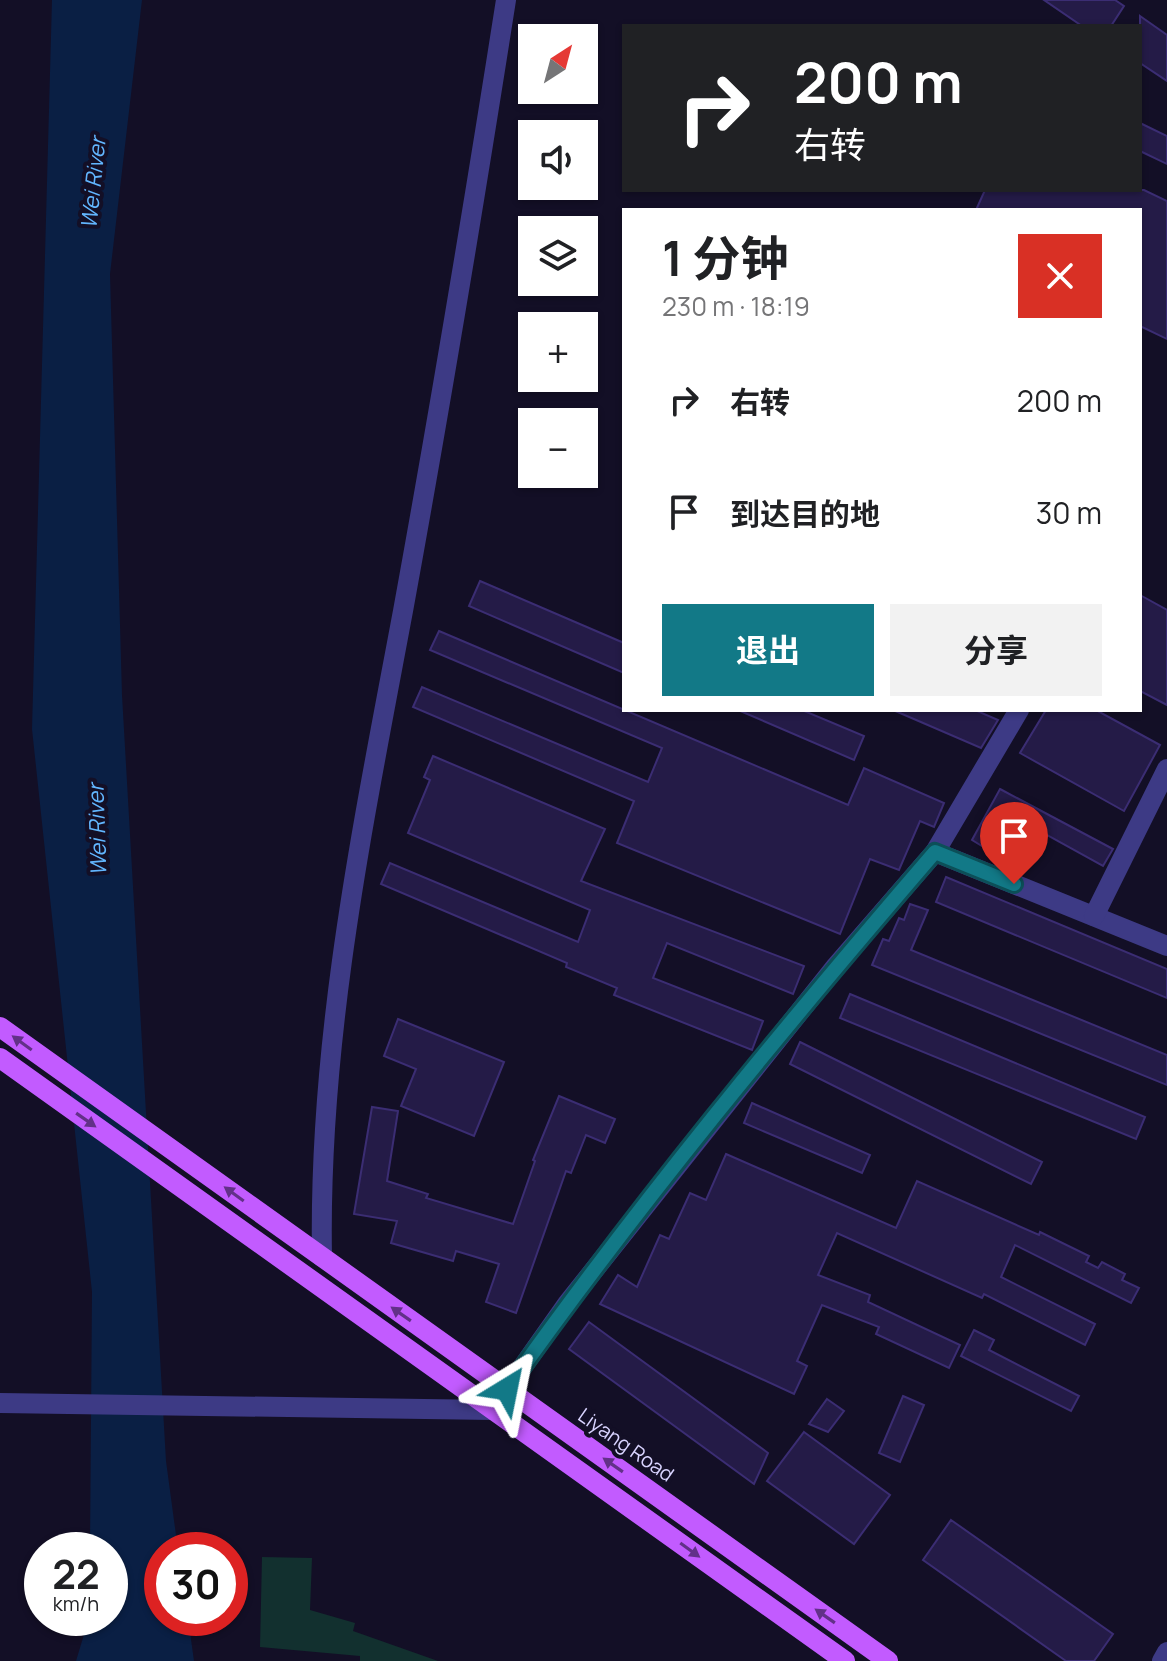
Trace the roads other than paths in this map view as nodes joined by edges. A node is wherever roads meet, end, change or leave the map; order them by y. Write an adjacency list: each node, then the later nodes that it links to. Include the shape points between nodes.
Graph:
1 (506, 0): 9 (street, via 430,464 349,904 320,1165)
2 (1018, 712): 4 (street)
3 (1167, 769): 5 (street)
4 (935, 852): 5 (street); 10 (street, via 768,1051 567,1304)
5 (1094, 916): 6 (street)
6 (1167, 946)
7 (0, 1027): 9 (main road, Liyang Road, one-way to 7)
8 (0, 1058): 12 (main road, one-way to 12)
9 (322, 1257): 10 (main road, Liyang Road, one-way to 9)
10 (507, 1389): 15 (main road, Liyang Road, one-way to 10)
11 (0, 1403): 12 (street)
12 (493, 1410): 14 (main road, one-way to 14)
13 (1167, 1652): 16 (street)
14 (845, 1661)
15 (888, 1661)
16 (1162, 1661)

